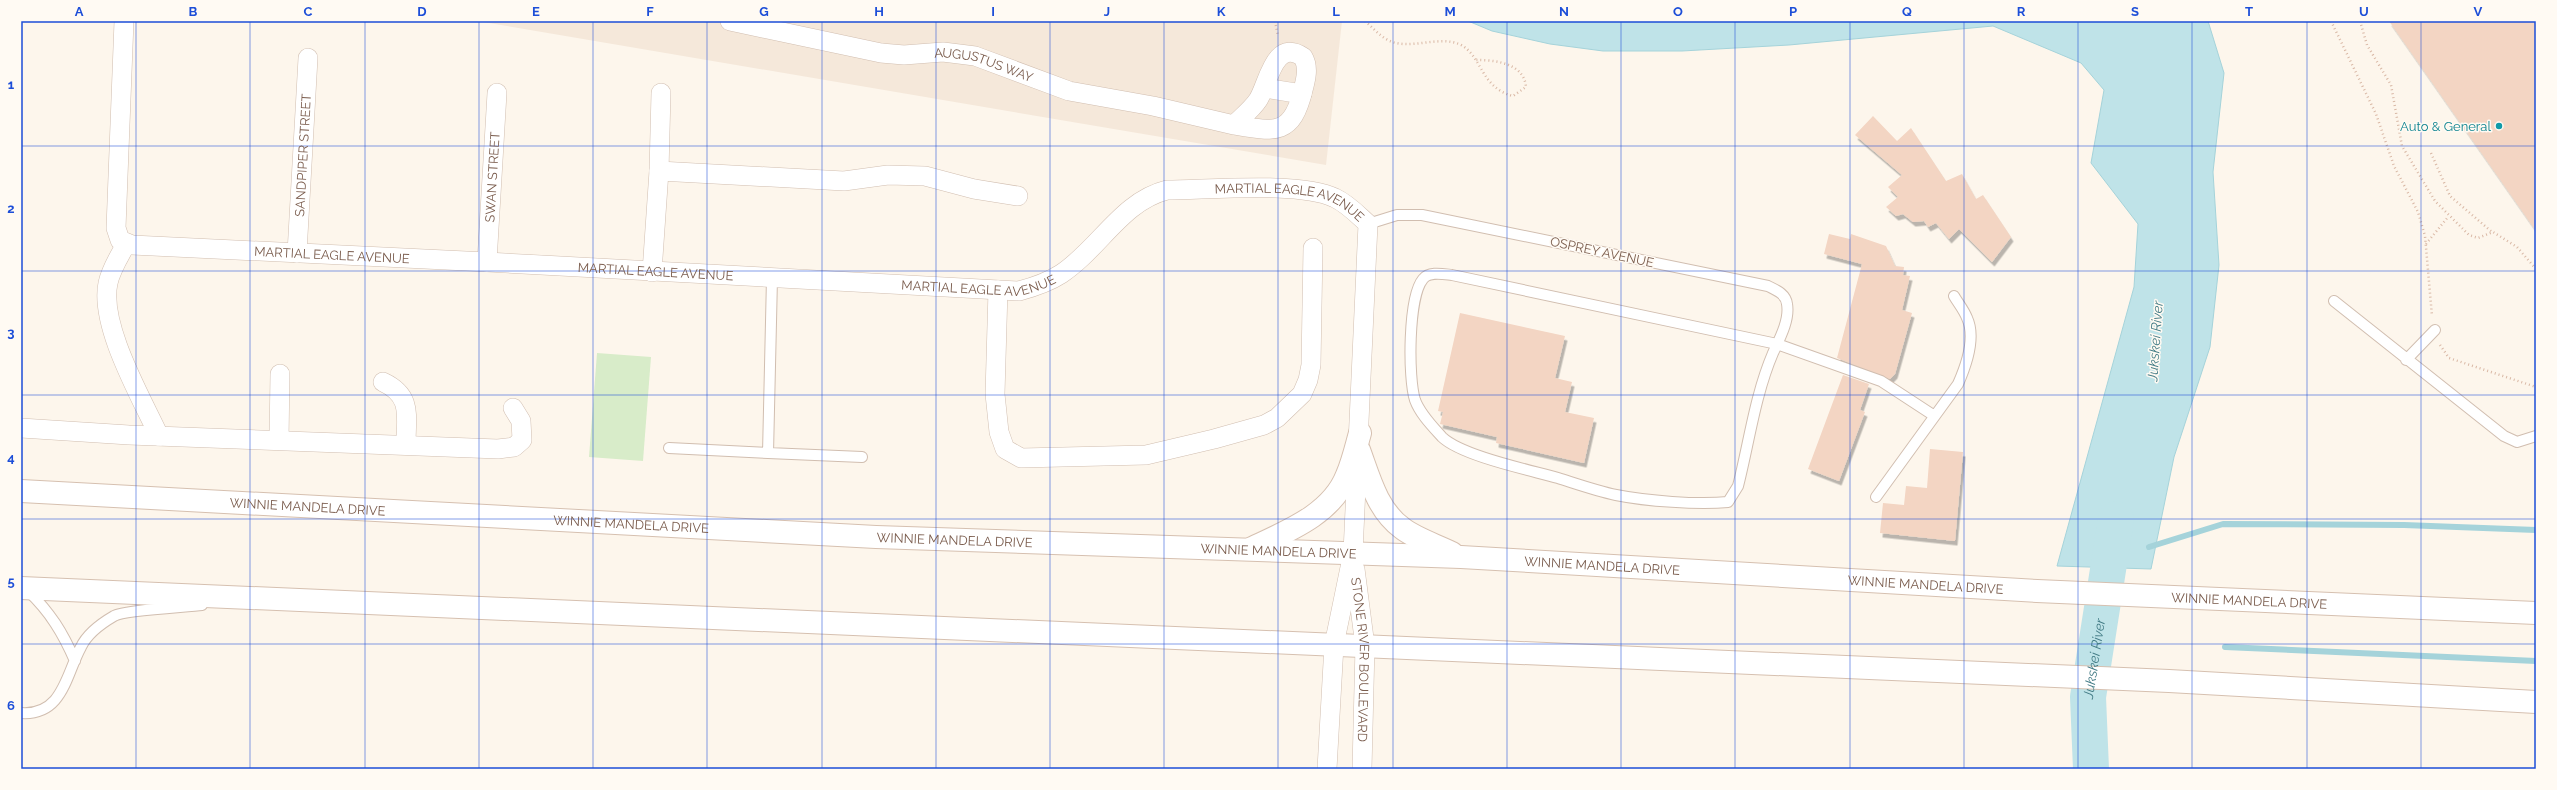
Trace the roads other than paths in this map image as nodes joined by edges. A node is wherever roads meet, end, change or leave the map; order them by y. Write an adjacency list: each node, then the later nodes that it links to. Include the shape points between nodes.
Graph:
1 (124, 21): 12 (street, via 116,228 120,240)
2 (730, 21): 8 (street, AUGUSTUS WAY, via 881,53 904,55 943,52 975,56 1069,91 1153,106)
3 (308, 58): 14 (street, SANDPIPER STREET)
4 (1265, 88): 7 (street); 7 (street, AUGUSTUS WAY, via 1272,65 1284,53 1293,52 1305,60 1307,70); 8 (street, AUGUSTUS WAY, via 1257,101)
5 (497, 93): 15 (street, SWAN STREET)
6 (661, 93): 9 (street)
7 (1302, 94): 8 (street, AUGUSTUS WAY, via 1293,118 1286,126 1266,131)
8 (1234, 125)
9 (659, 171): 10 (street, via 844,181 888,176 925,176 974,189); 16 (street)
10 (1018, 196)
11 (1368, 224): 18 (street, MARTIAL EAGLE AVENUE, via 1348,206 1334,198 1302,189 1168,190 1153,194 1135,205 1062,274 1039,286 1019,291); 22 (lane, OSPREY AVENUE, via 1397,215 1422,215 1768,286 1780,293 1787,304 1785,322); 32 (street)
12 (126, 244): 14 (street, MARTIAL EAGLE AVENUE); 29 (street, via 110,274 107,310 112,332)
13 (1313, 248): 18 (street, via 1311,365 1302,394 1277,418 1264,425 1179,449 1146,455 1021,458 1005,449 998,432 995,394)
14 (296, 253): 15 (street, MARTIAL EAGLE AVENUE)
15 (487, 262): 16 (street, MARTIAL EAGLE AVENUE)
16 (652, 272): 17 (street, MARTIAL EAGLE AVENUE)
17 (772, 278): 18 (street, MARTIAL EAGLE AVENUE); 35 (lane)
18 (998, 290)
19 (1954, 296): 27 (lane, via 1968,319 1970,334 1965,367 1958,384)
20 (2334, 301): 23 (lane)
21 (2435, 330): 23 (lane)
22 (1777, 344): 22 (lane, via 1765,375 1738,486 1728,502 1616,495 1482,456 1452,444 1443,437 1421,412 1413,393 1410,352 1414,304 1417,289 1428,274 1452,275); 27 (lane, via 1881,381)
23 (2406, 360): 30 (lane, via 2504,436 2517,442)
24 (280, 374): 31 (street)
25 (382, 382): 33 (street, via 401,393 404,401)
26 (513, 408): 33 (street, via 521,421 522,430 522,440 514,447 498,449)
27 (1933, 415): 38 (lane)
28 (21, 428): 29 (street)
29 (159, 436): 31 (street)
30 (2536, 436)
31 (279, 440): 33 (street)
32 (1359, 441): 39 (main road, via 1340,490 1324,508 1303,522); 40 (street); 41 (main road, via 1378,500 1392,519 1412,534)
33 (406, 445)
34 (669, 448): 35 (lane)
35 (768, 453): 36 (lane)
36 (862, 457)
37 (21, 491): 39 (main road, WINNIE MANDELA DRIVE, via 876,537)
38 (1876, 497)
39 (1248, 550): 40 (main road, WINNIE MANDELA DRIVE)
40 (1353, 553): 41 (main road, WINNIE MANDELA DRIVE); 45 (street, STONE RIVER BOULEVARD); 46 (street, STONE RIVER BOULEVARD)
41 (1461, 558): 44 (main road, WINNIE MANDELA DRIVE, via 2173,598)
42 (23, 588): 43 (main road); 47 (lane, via 47,608 65,637)
43 (259, 598): 45 (main road); 47 (lane, via 116,614 102,624 81,646)
44 (2536, 613)
45 (1334, 645): 46 (main road); 50 (street, STONE RIVER BOULEVARD)
46 (1365, 646): 48 (main road, via 2169,681); 51 (street, STONE RIVER BOULEVARD)
47 (75, 661): 49 (lane, via 64,688 56,698 37,712)
48 (2536, 702)
49 (21, 713)
50 (1327, 769)
51 (1362, 769)

